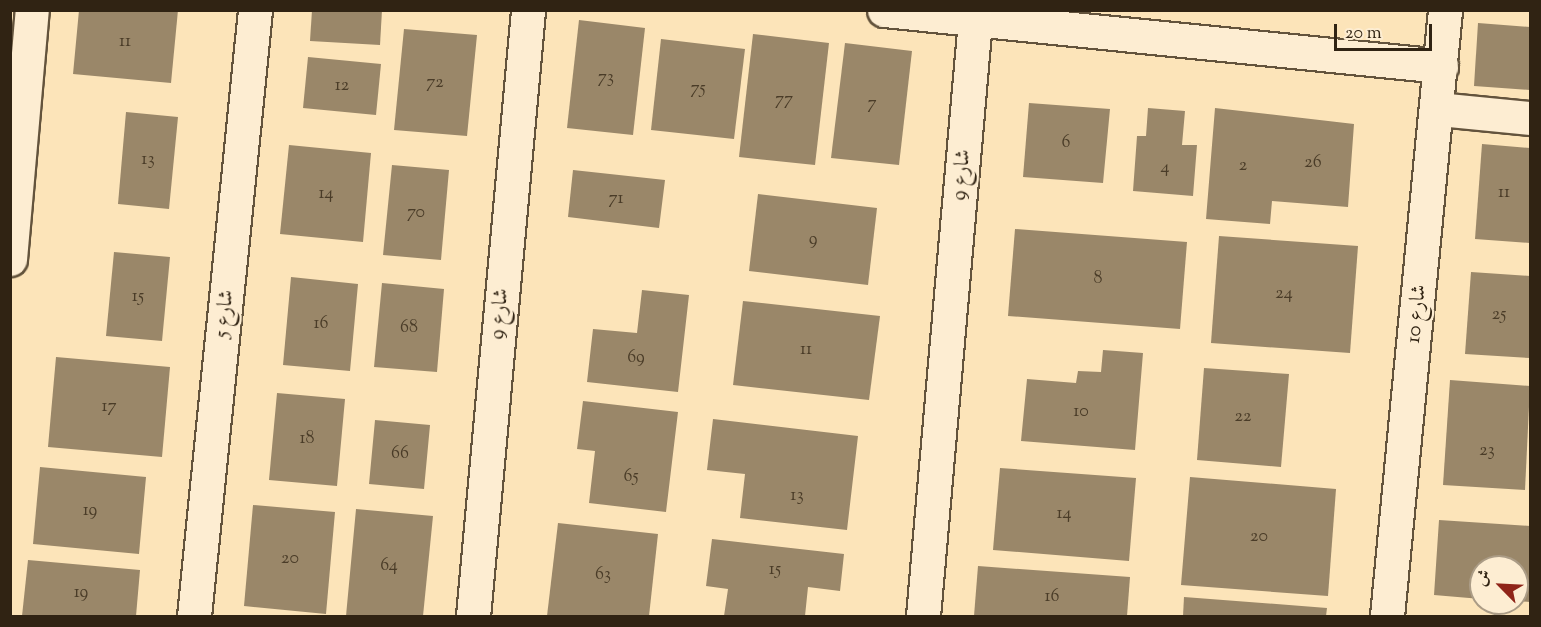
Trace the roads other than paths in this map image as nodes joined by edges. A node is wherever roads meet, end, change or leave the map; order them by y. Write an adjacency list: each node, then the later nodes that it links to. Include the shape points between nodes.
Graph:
1 (32, 10): 10 (street)
2 (255, 10): 11 (street, شارع 5)
3 (528, 10): 12 (street, شارع 9)
4 (884, 10): 6 (street)
5 (1445, 10): 7 (street, شارع 10)
6 (975, 20): 7 (street); 13 (street, شارع 9)
7 (1441, 66): 8 (street, شارع 10)
8 (1438, 109): 9 (street); 14 (street, شارع 10)
9 (1530, 118)
10 (10, 259)
11 (194, 616)
12 (473, 616)
13 (923, 616)
14 (1387, 616)

